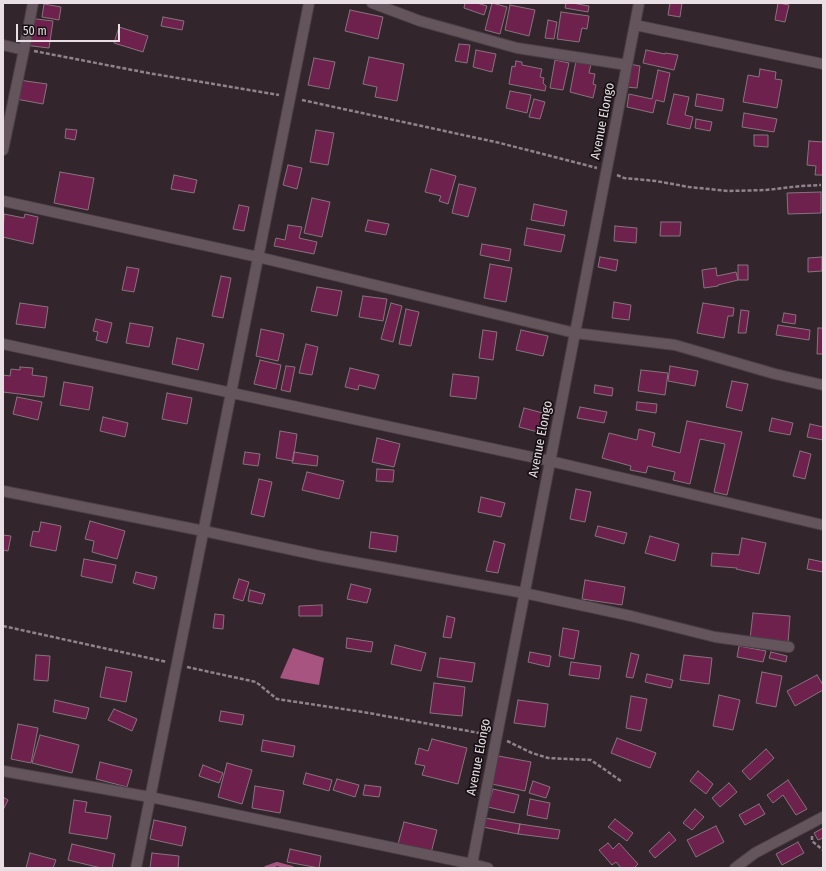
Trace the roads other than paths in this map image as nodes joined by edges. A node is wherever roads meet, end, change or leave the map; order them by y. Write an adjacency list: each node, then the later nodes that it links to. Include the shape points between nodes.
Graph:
1 (33, 3): 7 (street)
2 (309, 3): 12 (street)
3 (372, 3): 9 (street, via 420,21 517,48)
4 (639, 3): 5 (street, Avenue Elongo)
5 (635, 25): 8 (street); 9 (street, Avenue Elongo)
6 (3, 45): 7 (street)
7 (24, 50): 10 (street)
8 (823, 64)
9 (627, 65): 13 (street, Avenue Elongo)
10 (3, 150)
11 (3, 201): 12 (street)
12 (258, 256): 13 (street); 16 (street)
13 (575, 333): 15 (street, via 675,345); 17 (street, Avenue Elongo)
14 (3, 344): 16 (street)
15 (823, 385)
16 (231, 393): 17 (street); 20 (street)
17 (550, 462): 19 (street); 21 (street, Avenue Elongo)
18 (3, 491): 20 (street)
19 (823, 525)
20 (204, 531): 21 (street, via 321,556); 24 (street)
21 (524, 593): 22 (street, via 715,637); 26 (street, Avenue Elongo)
22 (789, 647)
23 (3, 771): 24 (street)
24 (150, 797): 26 (street); 27 (street)
25 (823, 817): 29 (street, via 755,853)
26 (472, 864): 28 (street)
27 (136, 868)
28 (488, 868)
29 (735, 868)

